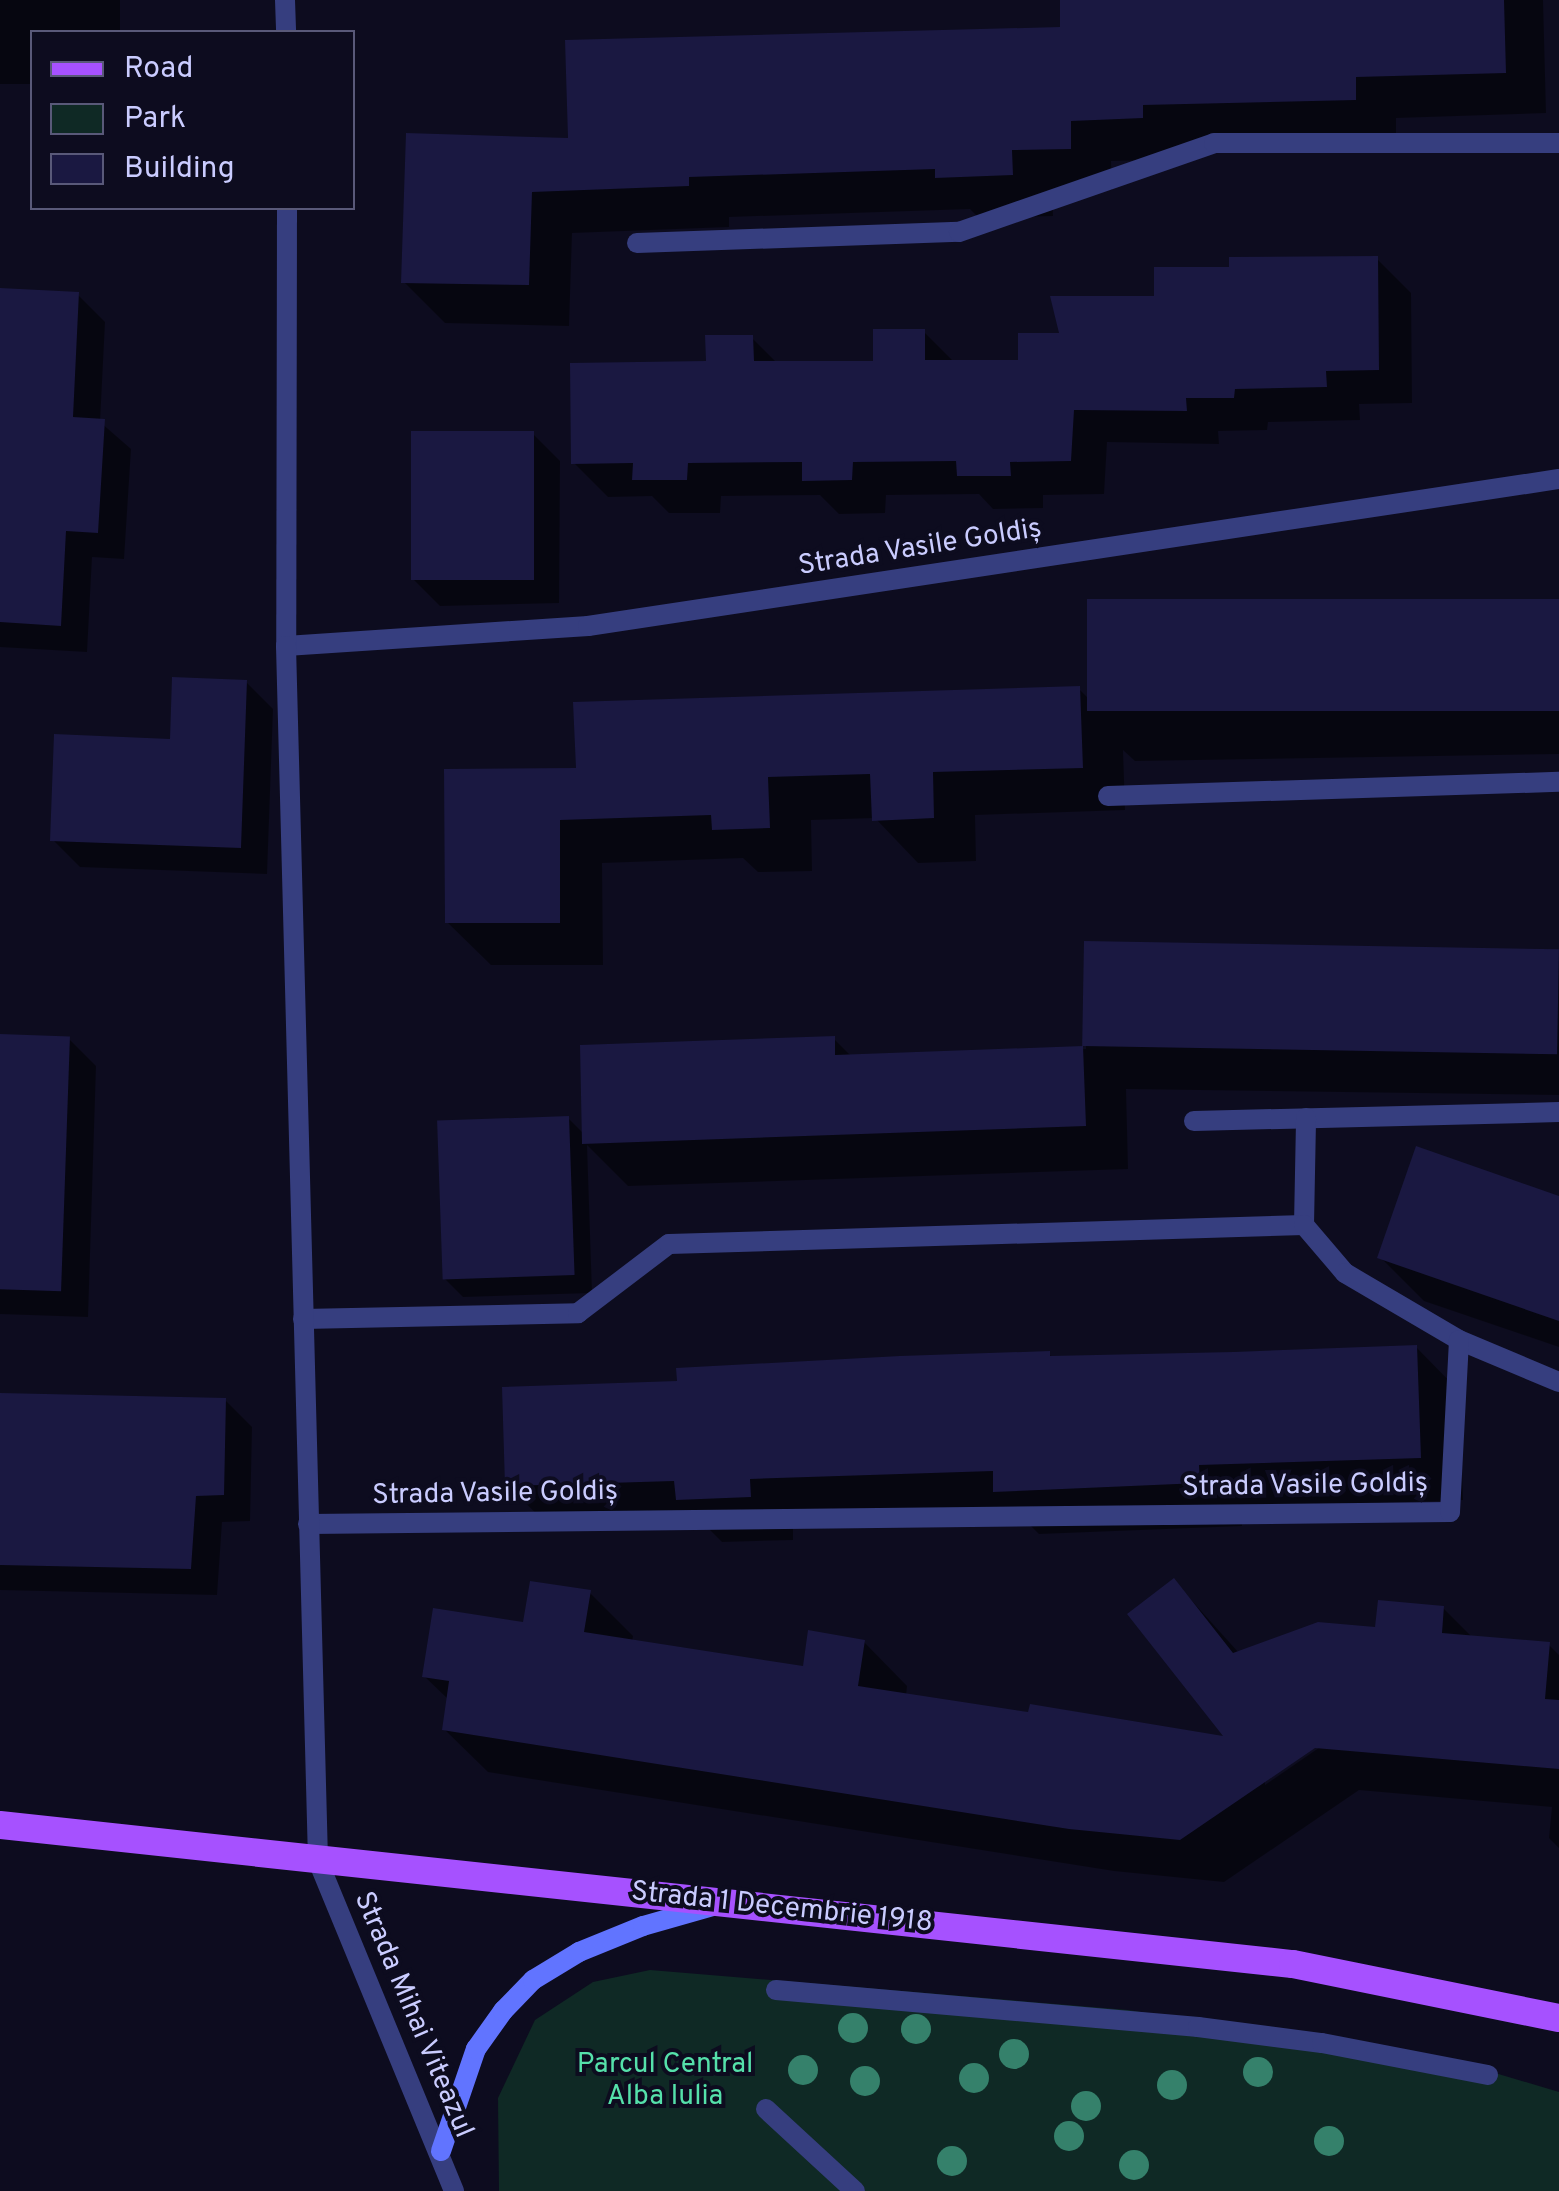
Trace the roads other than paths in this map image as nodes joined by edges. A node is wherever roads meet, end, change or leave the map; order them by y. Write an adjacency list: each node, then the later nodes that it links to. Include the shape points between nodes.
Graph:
1 (285, 0): 2 (street)
2 (286, 30)
3 (1559, 143): 5 (street, via 1214,144 959,232)
4 (287, 210): 7 (street)
5 (637, 243)
6 (1559, 480): 7 (street, Strada Vasile Goldiș, via 588,626)
7 (286, 646): 14 (street)
8 (1559, 782): 9 (street)
9 (1108, 796)
10 (1559, 1112): 11 (street)
11 (1306, 1118): 12 (street); 13 (street)
12 (1194, 1121)
13 (1304, 1225): 14 (street, via 669,1244 578,1313); 15 (street, via 1345,1273)
14 (303, 1319): 17 (street)
15 (1460, 1340): 16 (street); 17 (street, Strada Vasile Goldiș, via 1450,1512)
16 (1559, 1382)
17 (308, 1524): 19 (street)
18 (0, 1825): 19 (main road, Strada 1 Decembrie 1918)
19 (318, 1861): 20 (main road, Strada 1 Decembrie 1918); 25 (street, Strada Mihai Viteazul)
20 (732, 1901): 22 (main road, Strada 1 Decembrie 1918, via 1293,1964); 25 (main road, via 643,1926 533,1980 476,2050)
21 (776, 1990): 23 (street, via 1198,2026)
22 (1559, 2018)
23 (1488, 2075)
24 (766, 2109): 27 (street)
25 (441, 2150): 26 (street, Strada Mihai Viteazul)
26 (454, 2191)
27 (855, 2191)

